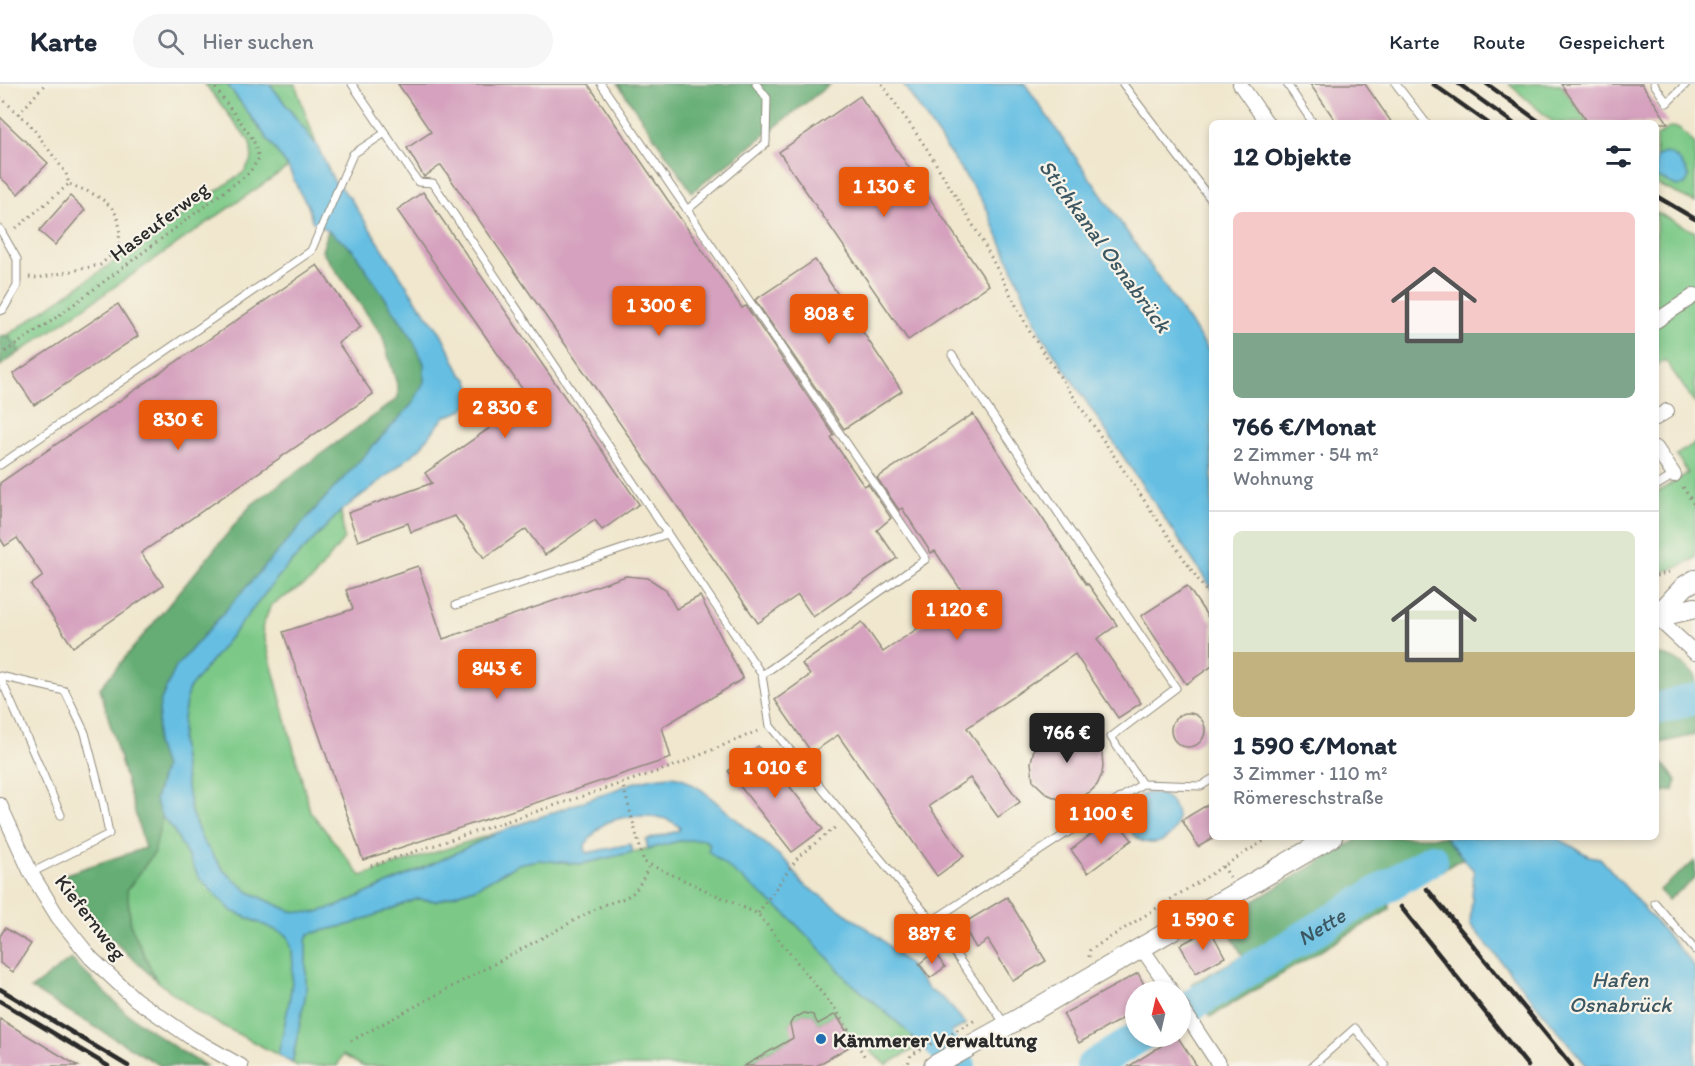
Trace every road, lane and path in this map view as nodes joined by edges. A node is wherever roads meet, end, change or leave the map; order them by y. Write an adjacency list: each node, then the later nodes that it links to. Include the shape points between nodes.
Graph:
1 (45, 84): 14 (path)
2 (212, 84): 28 (path, Haseuferweg, via 253,139 259,158 249,173)
3 (352, 84): 18 (lane)
4 (601, 84): 21 (lane)
5 (756, 84): 21 (lane, via 767,98 766,143)
6 (882, 84): 37 (path, via 927,148 982,240 1031,334)
7 (1123, 84): 20 (lane)
8 (1240, 84): 15 (street)
9 (1287, 84): 16 (lane)
10 (1396, 84): 17 (lane)
11 (1654, 84): 12 (lane, via 1667,103)
12 (1686, 84)
13 (0, 97): 14 (path)
14 (19, 114): 19 (path, via 66,173)
15 (1265, 120)
16 (1311, 120)
17 (1424, 120)
18 (385, 133): 31 (lane, via 353,154 311,251); 35 (lane, via 418,182 433,183)
19 (69, 184): 23 (path); 24 (path, via 107,202 118,218 118,249 100,265 38,278)
20 (1209, 197)
21 (687, 210): 44 (lane, via 926,559)
22 (0, 229): 23 (lane)
23 (4, 237): 24 (lane, via 17,259)
24 (16, 277): 26 (lane, via 17,286)
25 (1695, 295): 27 (street)
26 (0, 311)
27 (1659, 319)
28 (0, 355)
29 (952, 355): 49 (lane, via 1176,688 1111,737)
30 (1659, 452): 32 (street)
31 (0, 465)
32 (1674, 475): 33 (lane); 34 (path)
33 (1659, 484)
34 (1695, 506)
35 (667, 534): 38 (lane); 44 (lane)
36 (1695, 580): 40 (main road)
37 (1209, 596)
38 (456, 605)
39 (1695, 608): 41 (main road)
40 (1659, 614)
41 (1659, 616)
42 (1659, 620): 43 (street)
43 (1695, 653)
44 (762, 675): 46 (lane)
45 (0, 676): 51 (lane); 58 (lane, via 65,691 85,733 109,834)
46 (770, 726): 48 (path); 52 (lane)
47 (1209, 781): 49 (lane, via 1201,786)
48 (623, 784): 55 (path, via 640,851); 56 (path)
49 (1142, 784): 62 (lane)
50 (0, 805): 58 (street, Kiefernweg)
51 (61, 816)
52 (846, 819): 61 (path, via 799,856); 62 (lane)
53 (1265, 840): 57 (path)
54 (1327, 840): 63 (main road)
55 (650, 864): 61 (path); 70 (path, via 637,891 628,897 603,905)
56 (371, 866)
57 (1223, 866): 59 (path); 65 (path, via 1090,950)
58 (31, 873): 73 (street, Kiefernweg, via 91,958 135,999)
59 (1232, 880)
60 (1655, 903): 64 (lane)
61 (759, 912): 71 (path, via 837,1011)
62 (932, 921): 69 (lane)
63 (1141, 947): 66 (street); 69 (main road)
64 (1695, 950)
65 (1088, 961)
66 (1164, 981)
67 (1191, 1022): 75 (street)
68 (966, 1024): 72 (path, via 911,1055)
69 (1007, 1026): 74 (main road)
70 (351, 1041)
71 (865, 1057)
72 (907, 1065)
73 (241, 1066)
74 (934, 1066)
75 (1220, 1066)
76 (1312, 1066): 77 (lane, via 1355,1028)
77 (1385, 1066)

